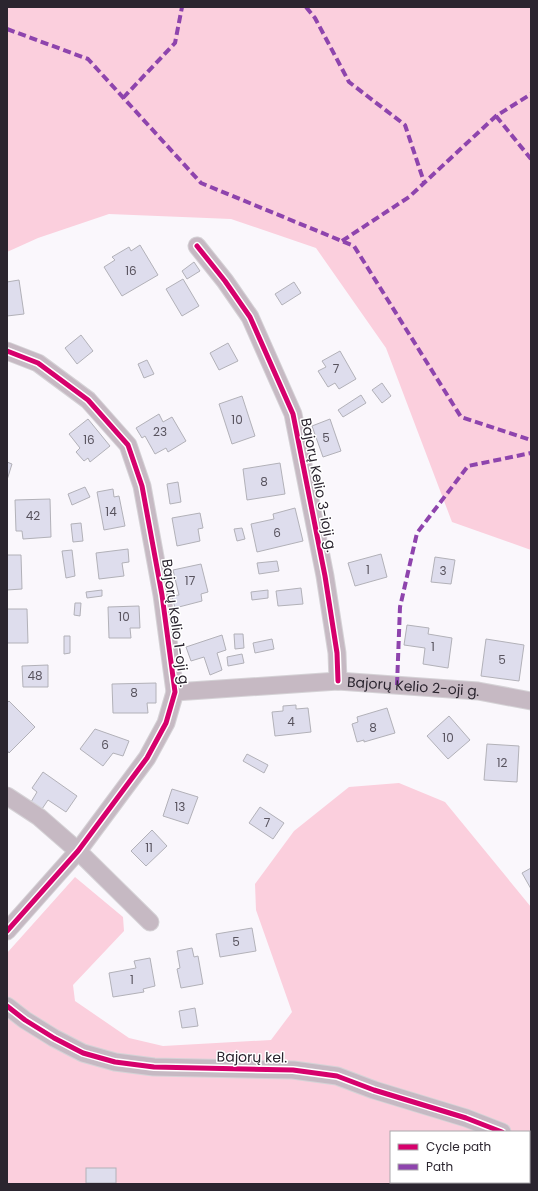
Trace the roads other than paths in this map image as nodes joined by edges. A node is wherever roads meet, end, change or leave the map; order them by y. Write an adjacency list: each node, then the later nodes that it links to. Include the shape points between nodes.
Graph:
1 (197, 246): 3 (street, Bajorų Kelio 3-ioji g., via 226,281 250,317 293,414 325,576 337,653)
2 (7, 351): 4 (street, Bajorų Kelio 1-oji g., via 38,363 88,400 128,445 142,486 162,595)
3 (338, 681): 4 (street, Bajorų Kelio 2-oji g.); 5 (street, Bajorų Kelio 2-oji g., via 478,691)
4 (175, 692): 7 (street, Bajorų Kelio 1-oji g., via 166,723 147,758)
5 (531, 701)
6 (7, 796): 7 (street, via 39,817)
7 (78, 851): 8 (street); 9 (street, Bajorų Kelio 1-oji g.)
8 (150, 922)
9 (7, 931)
10 (7, 1006): 11 (street, Bajorų kel., via 54,1038 83,1053 115,1062 154,1067 293,1070 337,1076)
11 (499, 1131)

